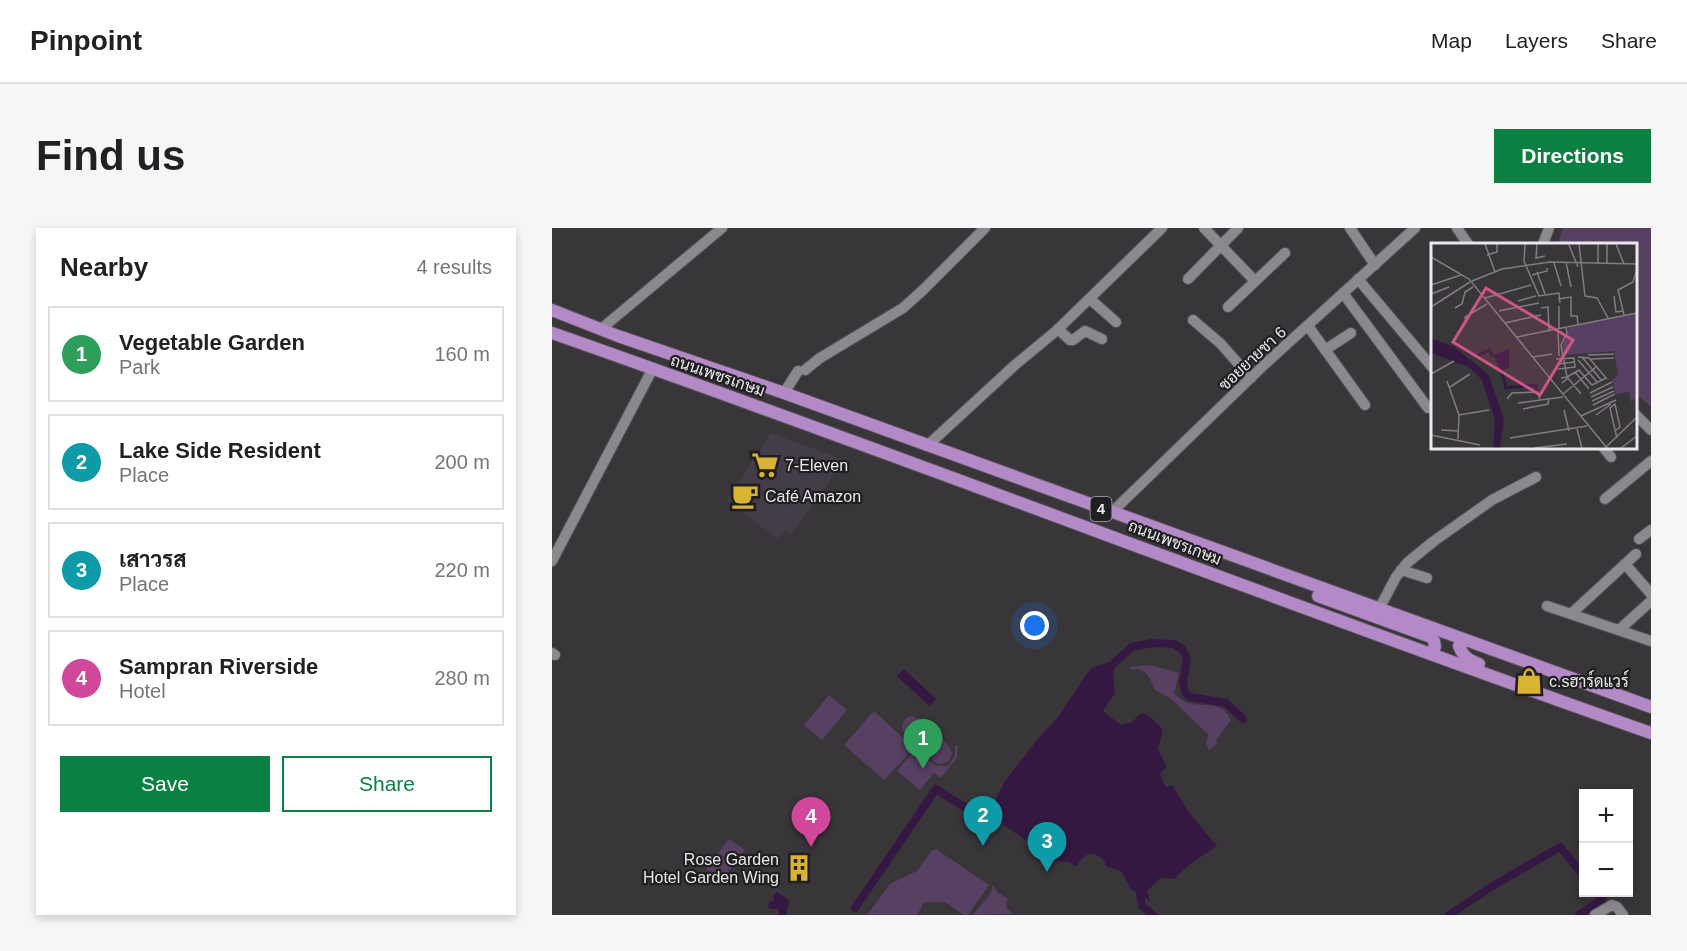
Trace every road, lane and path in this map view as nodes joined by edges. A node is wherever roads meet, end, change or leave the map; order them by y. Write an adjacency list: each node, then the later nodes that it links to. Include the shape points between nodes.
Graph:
1 (722, 228): 25 (street)
2 (985, 228): 34 (street, via 903,308 802,370)
3 (1162, 228): 19 (street)
4 (1204, 228): 12 (street)
5 (1238, 228): 12 (street)
6 (1350, 228): 14 (street)
7 (1415, 228): 14 (street, ซอยยายชา 6)
8 (1457, 228): 10 (street)
9 (1549, 228): 11 (street)
10 (1467, 243)
11 (1543, 243)
12 (1222, 244): 15 (street); 17 (street)
13 (1285, 253): 17 (street)
14 (1375, 265): 16 (street, ซอยยายชา 6)
15 (1188, 279)
16 (1358, 279): 18 (street, ซอยยายชา 6); 31 (street)
17 (1255, 280): 20 (street)
18 (1343, 294): 24 (street, ซอยยายชา 6); 36 (street)
19 (1090, 299): 23 (street); 26 (street)
20 (1228, 307)
21 (552, 310): 25 (main road, ถนนเพชรเกษม / 4)
22 (1193, 320): 33 (street)
23 (1116, 322)
24 (1308, 326): 30 (street); 33 (street, ซอยยายชา 6)
25 (601, 329): 34 (main road, ถนนเพชรเกษม / 4)
26 (1058, 329): 29 (street, via 1070,340 1085,331); 39 (street)
27 (552, 333): 32 (main road, ถนนเพชรเกษม / 4)
28 (1351, 333): 30 (street)
29 (1102, 339)
30 (1325, 350): 35 (street)
31 (1431, 366)
32 (652, 370): 49 (street); 62 (main road, ถนนเพชรเกษม / 4)
33 (1251, 378): 45 (street, ซอยยายชา 6)
34 (787, 394): 39 (main road, ถนนเพชรเกษม / 4)
35 (1365, 405)
36 (1428, 408)
37 (1636, 414): 38 (street)
38 (1651, 430)
39 (927, 446): 45 (main road, ถนนเพชรเกษม / 4)
40 (1604, 448): 41 (street)
41 (1611, 457)
42 (1651, 461): 44 (street)
43 (1536, 477): 51 (street, via 1492,500)
44 (1605, 499)
45 (1111, 513): 53 (main road, ถนนเพชรเกษม / 4)
46 (1651, 530): 47 (street)
47 (1639, 539)
48 (1636, 554): 50 (street)
49 (552, 561)
50 (1625, 564): 54 (street); 58 (street)
51 (1401, 570): 52 (street); 57 (street)
52 (1426, 579)
53 (1297, 580): 57 (main road, ถนนเพชรเกษม / 4); 62 (main road, via 1298,585 1315,594 1431,637 1435,647)
54 (1651, 594)
55 (1651, 601): 59 (street)
56 (1547, 606): 58 (street)
57 (1379, 609): 60 (main road, ถนนเพชรเกษม / 4)
58 (1571, 614): 59 (street)
59 (1619, 630): 61 (street)
60 (1465, 640): 63 (main road, via 1459,646 1467,659 1546,688); 64 (main road, ถนนเพชรเกษม / 4)
61 (1651, 641)
62 (1431, 653): 63 (main road, ถนนเพชรเกษม / 4)
63 (1555, 698): 65 (main road, ถนนเพชรเกษม / 4)
64 (1651, 707)
65 (1651, 733)
66 (1595, 915): 67 (street, via 1612,905)
67 (1623, 915)

